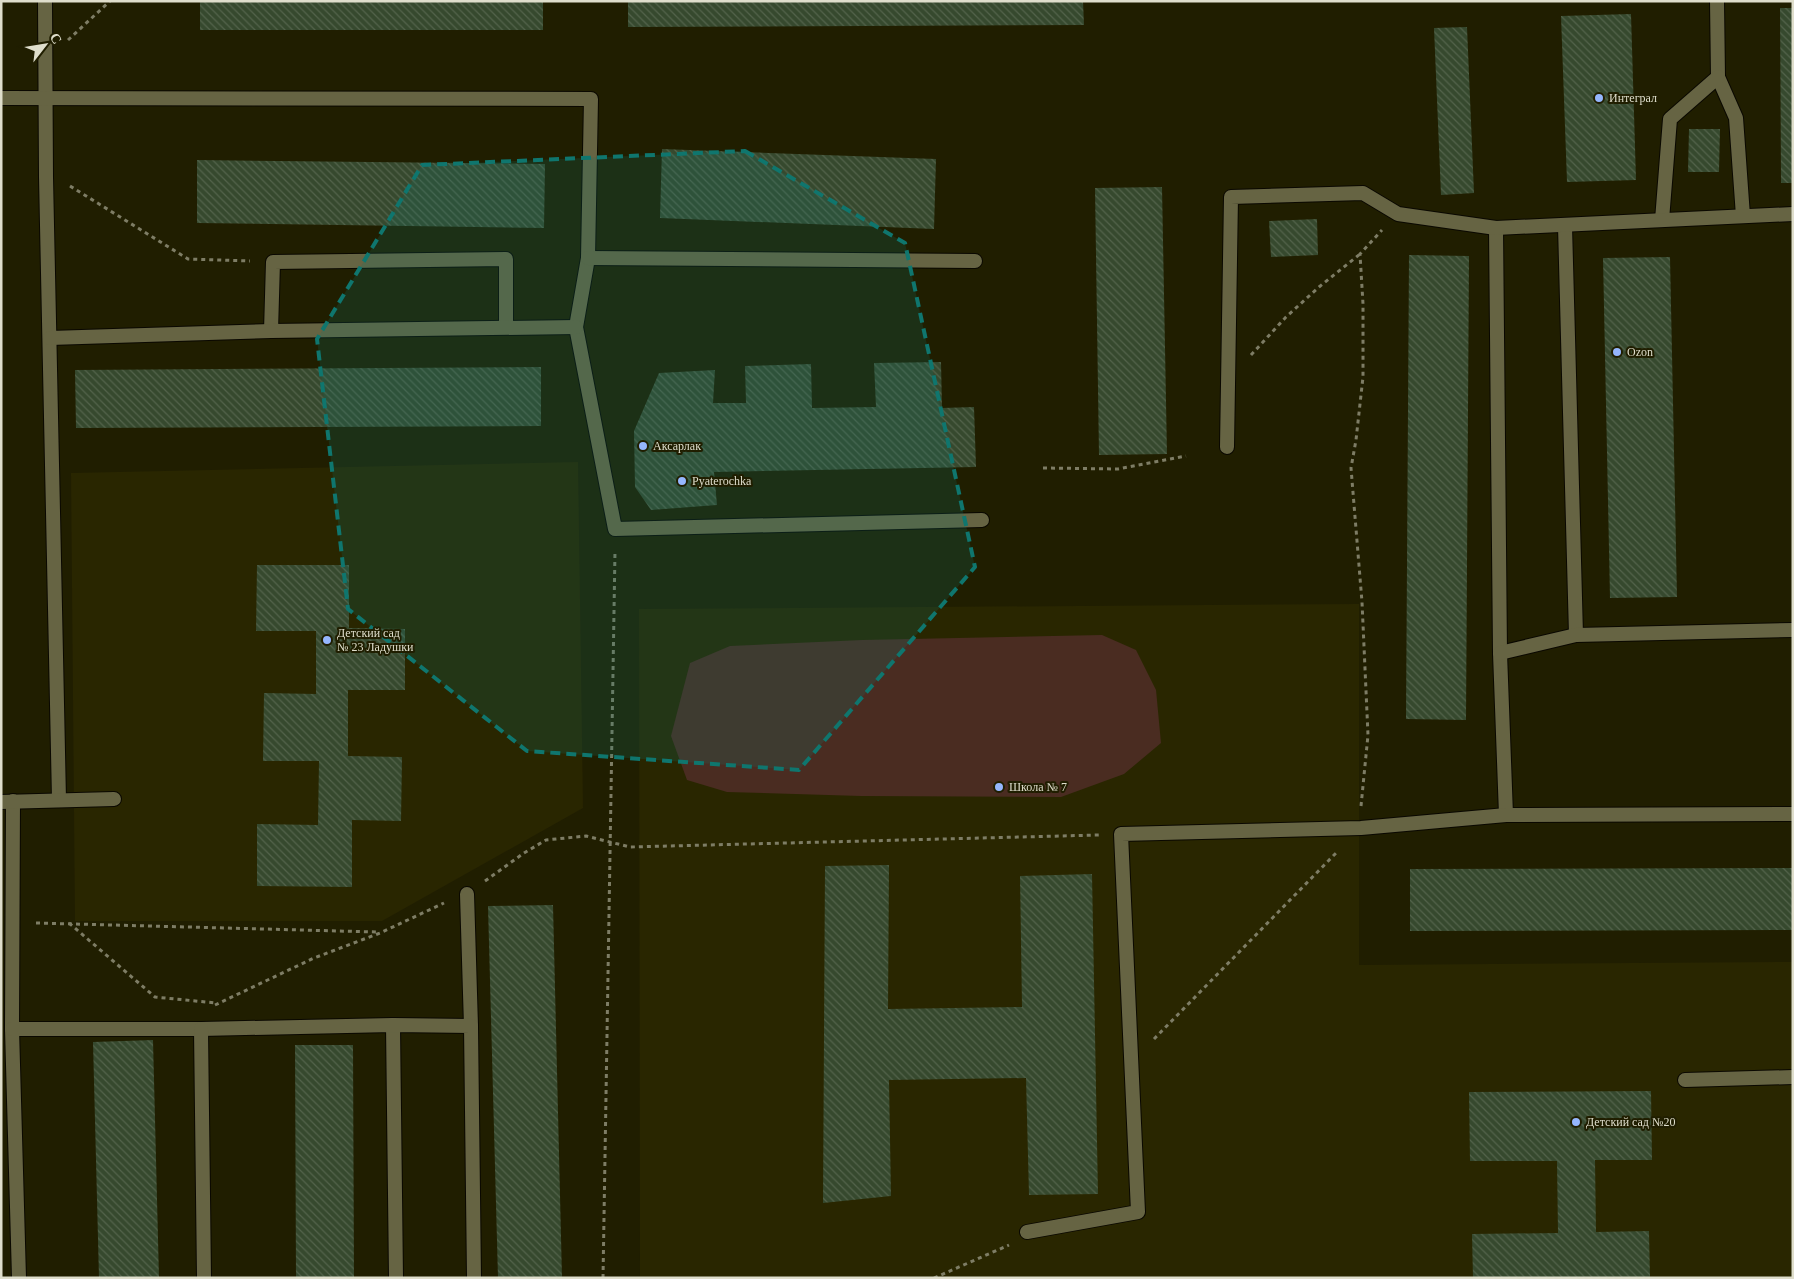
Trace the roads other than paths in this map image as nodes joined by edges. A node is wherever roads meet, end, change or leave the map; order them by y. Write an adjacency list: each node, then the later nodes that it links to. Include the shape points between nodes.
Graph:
1 (45, 1): 5 (lane)
2 (1717, 1): 3 (lane)
3 (1718, 77): 7 (lane, via 1736,118); 8 (lane, via 1670,119)
4 (1, 98): 5 (lane)
5 (45, 99): 11 (lane, via 591,99); 16 (lane)
6 (1793, 214): 7 (lane)
7 (1743, 216): 8 (lane)
8 (1662, 220): 9 (lane)
9 (1565, 226): 10 (lane); 20 (lane)
10 (1496, 228): 17 (lane, via 1398,214 1363,193 1231,197); 21 (lane)
11 (588, 258): 12 (lane); 14 (lane)
12 (975, 261)
13 (506, 327): 14 (lane); 15 (lane); 15 (lane, via 506,259 273,262)
14 (576, 327): 18 (lane, via 615,530)
15 (271, 331): 16 (lane)
16 (50, 338): 23 (lane)
17 (1228, 447)
18 (982, 520)
19 (1793, 630): 20 (lane)
20 (1576, 635): 21 (lane)
21 (1500, 653): 26 (lane)
22 (114, 799): 23 (lane)
23 (59, 800): 24 (lane)
24 (7, 802): 30 (lane)
25 (1793, 814): 26 (lane)
26 (1506, 816): 34 (lane, via 1361,828 1121,834 1138,1212)
27 (467, 894): 29 (lane)
28 (393, 1025): 29 (lane); 31 (lane); 37 (lane)
29 (472, 1026): 38 (lane)
30 (12, 1029): 31 (lane); 35 (lane)
31 (201, 1029): 36 (lane)
32 (1793, 1078): 33 (lane)
33 (1685, 1080)
34 (1027, 1232)
35 (19, 1278)
36 (204, 1278)
37 (396, 1278)
38 (474, 1278)

